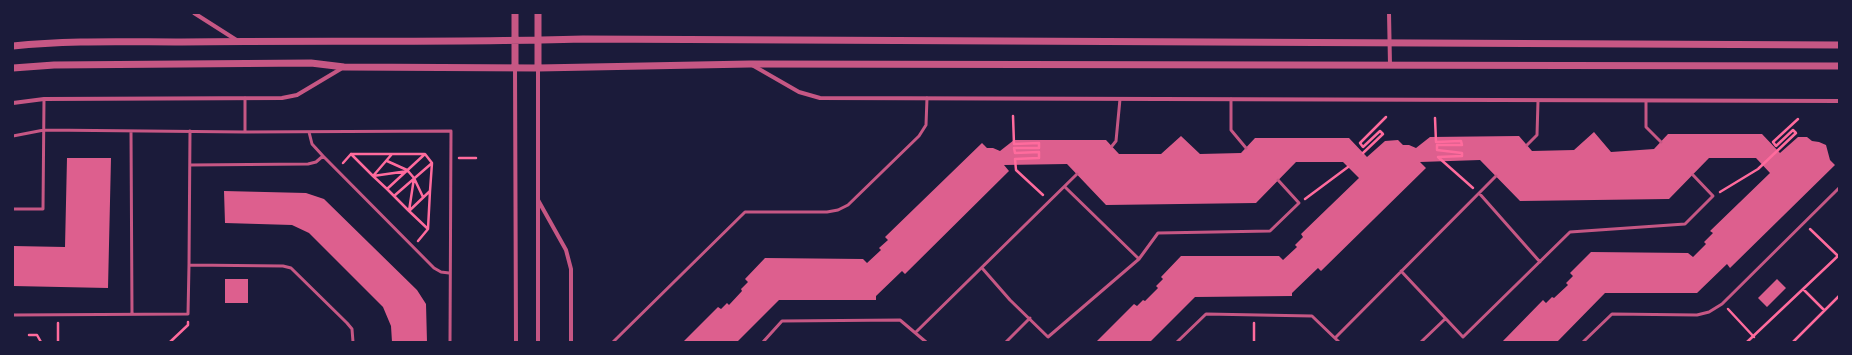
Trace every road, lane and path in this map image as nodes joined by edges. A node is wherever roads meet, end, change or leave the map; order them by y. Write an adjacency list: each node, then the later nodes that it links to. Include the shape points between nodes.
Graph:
1 (194, 13): 6 (street)
2 (515, 13): 7 (street)
3 (538, 13): 5 (street)
4 (1389, 13): 8 (street)
5 (538, 40): 7 (street); 8 (street); 17 (street)
6 (238, 41): 7 (street); 10 (street)
7 (515, 41): 16 (street)
8 (1390, 44): 9 (street); 12 (street)
9 (1839, 45)
10 (13, 46)
11 (750, 64): 12 (street); 17 (street); 19 (street, via 799,92 820,98)
12 (1390, 65): 13 (street)
13 (1839, 66)
14 (13, 68): 15 (street, via 54,65 311,63)
15 (344, 68): 16 (street); 18 (street, via 297,95 282,98)
16 (515, 68): 17 (street); 101 (street)
17 (538, 68): 66 (street)
18 (245, 98): 20 (street); 34 (lane)
19 (927, 98): 21 (street); 104 (lane, via 926,125 919,136 848,205 827,212 745,212)
20 (44, 99): 26 (street); 31 (lane)
21 (1120, 99): 22 (street); 39 (lane, via 1116,141)
22 (1231, 99): 23 (street); 40 (lane, via 1231,130)
23 (1538, 101): 24 (street); 38 (lane, via 1537,135)
24 (1646, 101): 25 (street); 37 (lane, via 1646,127)
25 (1839, 101)
26 (13, 103)
27 (1013, 116): 67 (path, via 1014,144 1039,143 1039,148 1014,148 1015,153 1039,152 1039,158 1015,159 1016,170)
28 (1386, 117): 41 (path, via 1360,143 1363,147 1380,131 1383,134)
29 (1435, 118): 62 (path, via 1436,142 1461,141 1462,145 1437,145 1437,150 1462,153 1462,156 1438,157)
30 (1798, 119): 64 (path, via 1773,142 1776,146 1793,130 1796,133 1758,169)
31 (44, 130): 32 (lane); 36 (lane); 69 (lane, via 43,209)
32 (131, 131): 33 (lane); 86 (lane)
33 (190, 131): 34 (lane); 49 (lane)
34 (245, 132): 35 (lane)
35 (309, 132): 44 (lane, via 312,144); 45 (lane, via 451,131)
36 (13, 136)
37 (1661, 142)
38 (1527, 145)
39 (1112, 146)
40 (1246, 148)
41 (1363, 153)
42 (392, 154): 43 (path); 47 (path); 54 (path, via 350,154)
43 (425, 154): 48 (path); 51 (path)
44 (323, 156): 49 (lane, via 308,164); 73 (lane)
45 (450, 158): 46 (path); 80 (lane)
46 (476, 158)
47 (387, 161): 51 (path); 54 (path)
48 (432, 162): 56 (path); 61 (path)
49 (190, 165): 77 (lane)
50 (1348, 167): 68 (path)
51 (408, 170): 54 (path); 56 (path); 60 (path)
52 (1077, 174): 58 (lane)
53 (1693, 175): 64 (lane)
54 (373, 176): 60 (path)
55 (1496, 176): 62 (lane)
56 (414, 178): 63 (path); 65 (path); 70 (path)
57 (1278, 180): 68 (lane)
58 (1065, 187): 67 (lane); 75 (lane)
59 (1839, 188): 71 (lane)
60 (387, 189): 63 (path)
61 (430, 191): 65 (path); 72 (path)
62 (1479, 194): 76 (lane); 79 (lane)
63 (394, 196): 70 (path)
64 (1713, 196): 76 (lane, via 1685,224 1570,232)
65 (423, 197): 70 (path)
66 (538, 200): 102 (street); 103 (street, via 566,250 571,269)
67 (1050, 202): 78 (lane)
68 (1300, 203): 75 (lane, via 1270,231 1158,233)
69 (13, 209)
70 (409, 211): 72 (path)
71 (1804, 222): 74 (path); 83 (lane)
72 (428, 229): 73 (path)
73 (413, 247): 80 (lane, via 440,272)
74 (1838, 255): 81 (path)
75 (1139, 259): 90 (lane, via 1048,337)
76 (1540, 262): 91 (lane, via 1464,338)
77 (189, 265): 87 (lane); 99 (lane, via 290,268 347,323 352,329)
78 (982, 268): 90 (lane); 92 (lane)
79 (1401, 271): 91 (lane); 95 (lane)
80 (449, 273): 100 (lane)
81 (1802, 289): 84 (path); 94 (path)
82 (1839, 296): 84 (path)
83 (1722, 304): 94 (path); 112 (lane, via 1709,312 1697,315 1612,314)
84 (1824, 310): 114 (path)
85 (58, 314): 86 (lane); 89 (lane); 97 (path)
86 (132, 314): 87 (lane)
87 (188, 314): 98 (path, via 188,325)
88 (1254, 314): 95 (lane, via 1312,316); 108 (lane, via 1206,314); 109 (path)
89 (13, 315)
90 (1030, 318): 107 (lane)
91 (1445, 319): 111 (lane)
92 (916, 332): 105 (lane, via 900,320 782,321); 106 (lane)
93 (28, 335): 96 (path, via 37,335)
94 (1754, 337): 113 (path)
95 (1335, 338): 110 (lane)
96 (41, 342)
97 (58, 342)
98 (170, 342)
99 (353, 342)
100 (450, 342)
101 (516, 342)
102 (538, 342)
103 (571, 342)
104 (612, 342)
105 (763, 342)
106 (926, 342)
107 (1006, 342)
108 (1177, 342)
109 (1254, 342)
110 (1338, 342)
111 (1422, 342)
112 (1583, 342)
113 (1747, 342)
114 (1793, 342)

